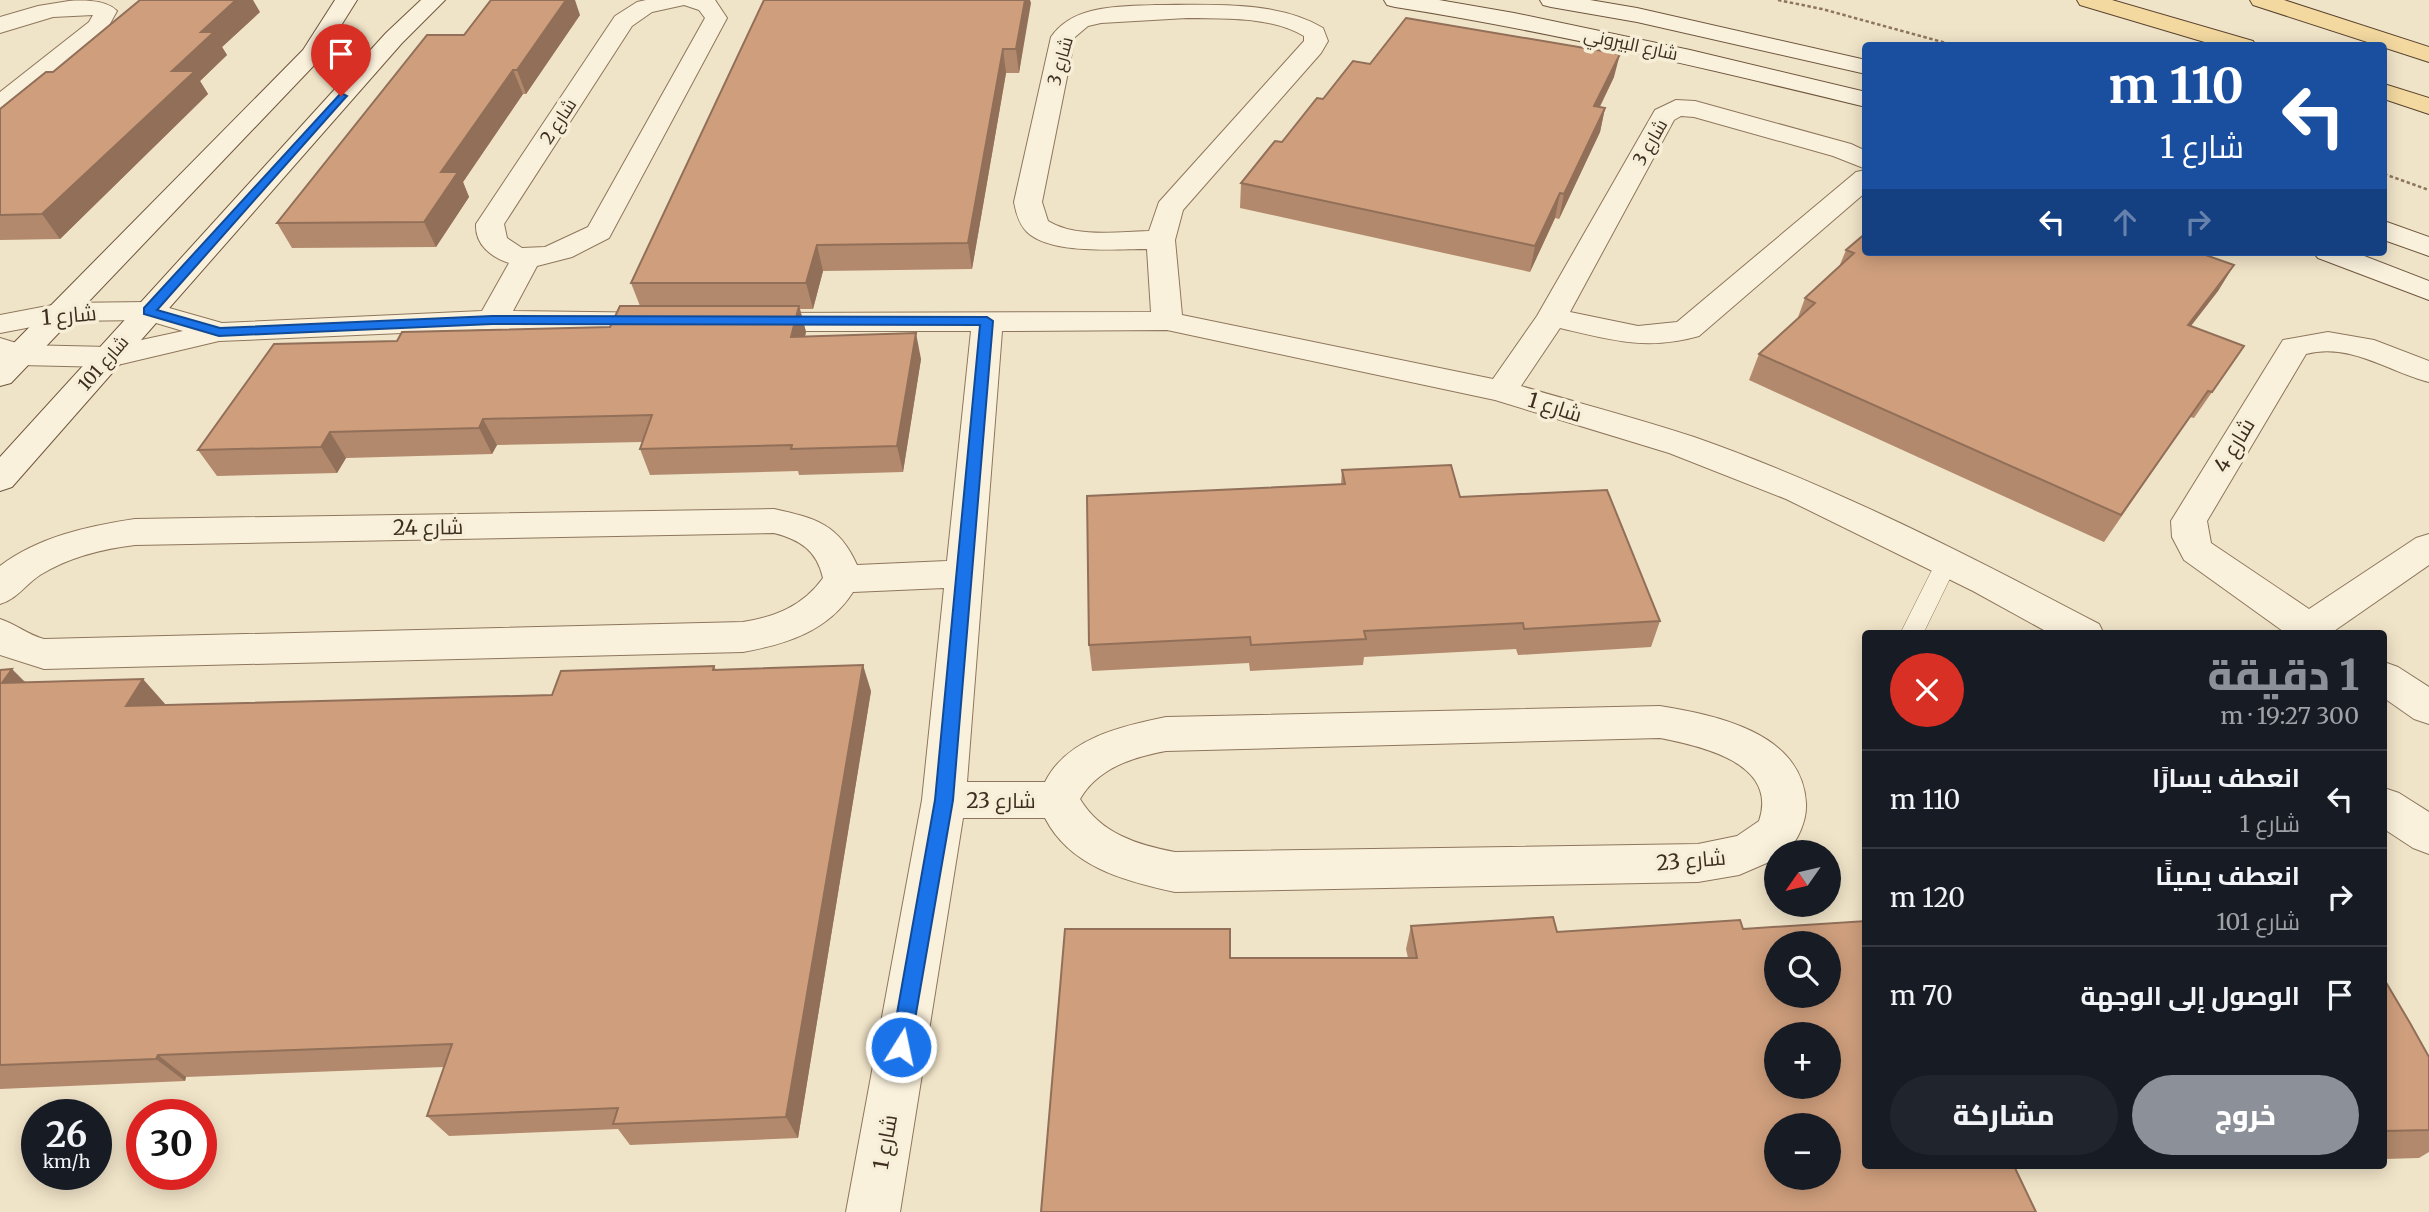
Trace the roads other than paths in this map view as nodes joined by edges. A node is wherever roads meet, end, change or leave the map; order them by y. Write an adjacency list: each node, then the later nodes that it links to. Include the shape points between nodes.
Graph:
1 (346, 0): 26 (street, via 312,54)
2 (434, 0): 25 (street, شارع 101, via 394,38)
3 (678, 0): 22 (street, شارع 2, via 645,8 623,21 491,224 494,242 505,252)
4 (691, 0): 22 (street, via 711,7 716,18 599,232 566,250)
5 (1395, 0): 14 (street, شارع البيروني, via 1622,42)
6 (1551, 0): 12 (street, شارع البيروني)
7 (2088, 0): 10 (main road)
8 (2261, 0): 11 (main road)
9 (0, 26): 15 (street, via 62,6 92,5 106,12 98,26)
10 (2231, 42)
11 (2429, 55)
12 (1862, 65)
13 (2387, 92): 16 (main road)
14 (1862, 99)
15 (0, 104)
16 (2429, 106)
17 (1862, 159): 27 (street, شارع 3, via 1695,108 1670,110)
18 (1862, 181): 27 (street, via 1688,330 1669,337 1646,336)
19 (2387, 231): 21 (street)
20 (1161, 240): 20 (street, شارع 3, via 1169,208 1313,48 1315,33 1289,21 1216,13 1116,13 1086,19 1068,29 1028,202 1032,218 1038,227 1063,238); 30 (street, شارع 3)
21 (2429, 247)
22 (527, 256): 28 (street)
23 (2338, 256): 24 (street)
24 (2429, 291)
25 (148, 311): 26 (street, شارع 1); 32 (street, شارع 1); 33 (street, شارع 101)
26 (63, 312): 31 (street, شارع 1); 34 (street)
27 (1552, 317): 36 (street, شارع 3)
28 (492, 320): 29 (street, شارع 1); 32 (street, شارع 1)
29 (987, 321): 30 (street, شارع 1); 40 (street, شارع 1)
30 (1167, 321): 36 (street, شارع 1)
31 (0, 324)
32 (219, 332): 33 (street, شارع 1)
33 (109, 357): 34 (street, شارع 1); 37 (street, شارع 101)
34 (7, 360)
35 (2429, 372): 45 (street, شارع 4, via 2340,342 2308,341 2294,347 2189,521 2197,551)
36 (1501, 391): 39 (street, شارع 1, via 1692,449 1799,491)
37 (0, 479)
38 (2429, 547): 46 (street, شارع 4)
39 (1947, 562): 43 (lane); 44 (street, شارع 1)
40 (964, 574): 41 (street); 50 (street, شارع 1)
41 (842, 579): 42 (street, شارع 24, via 830,545 816,535 798,526 760,521 135,532 102,537 48,556 23,568); 47 (street, via 832,596 794,626 743,637 44,654 19,648)
42 (0, 590)
43 (1913, 630)
44 (2077, 630)
45 (2311, 630)
46 (2313, 630)
47 (0, 634)
48 (2387, 680): 49 (street)
49 (2429, 708)
50 (944, 800): 51 (street, شارع 23); 54 (street, شارع 1)
51 (1058, 800): 51 (street, شارع 23, via 1066,819 1108,853 1175,872 1730,859 1757,848 1776,833 1784,818 1785,793 1768,765 1746,748 1711,733 1660,722 1166,734 1137,738 1083,765 1063,784)
52 (2387, 808): 53 (street)
53 (2429, 835)
54 (873, 1212)

